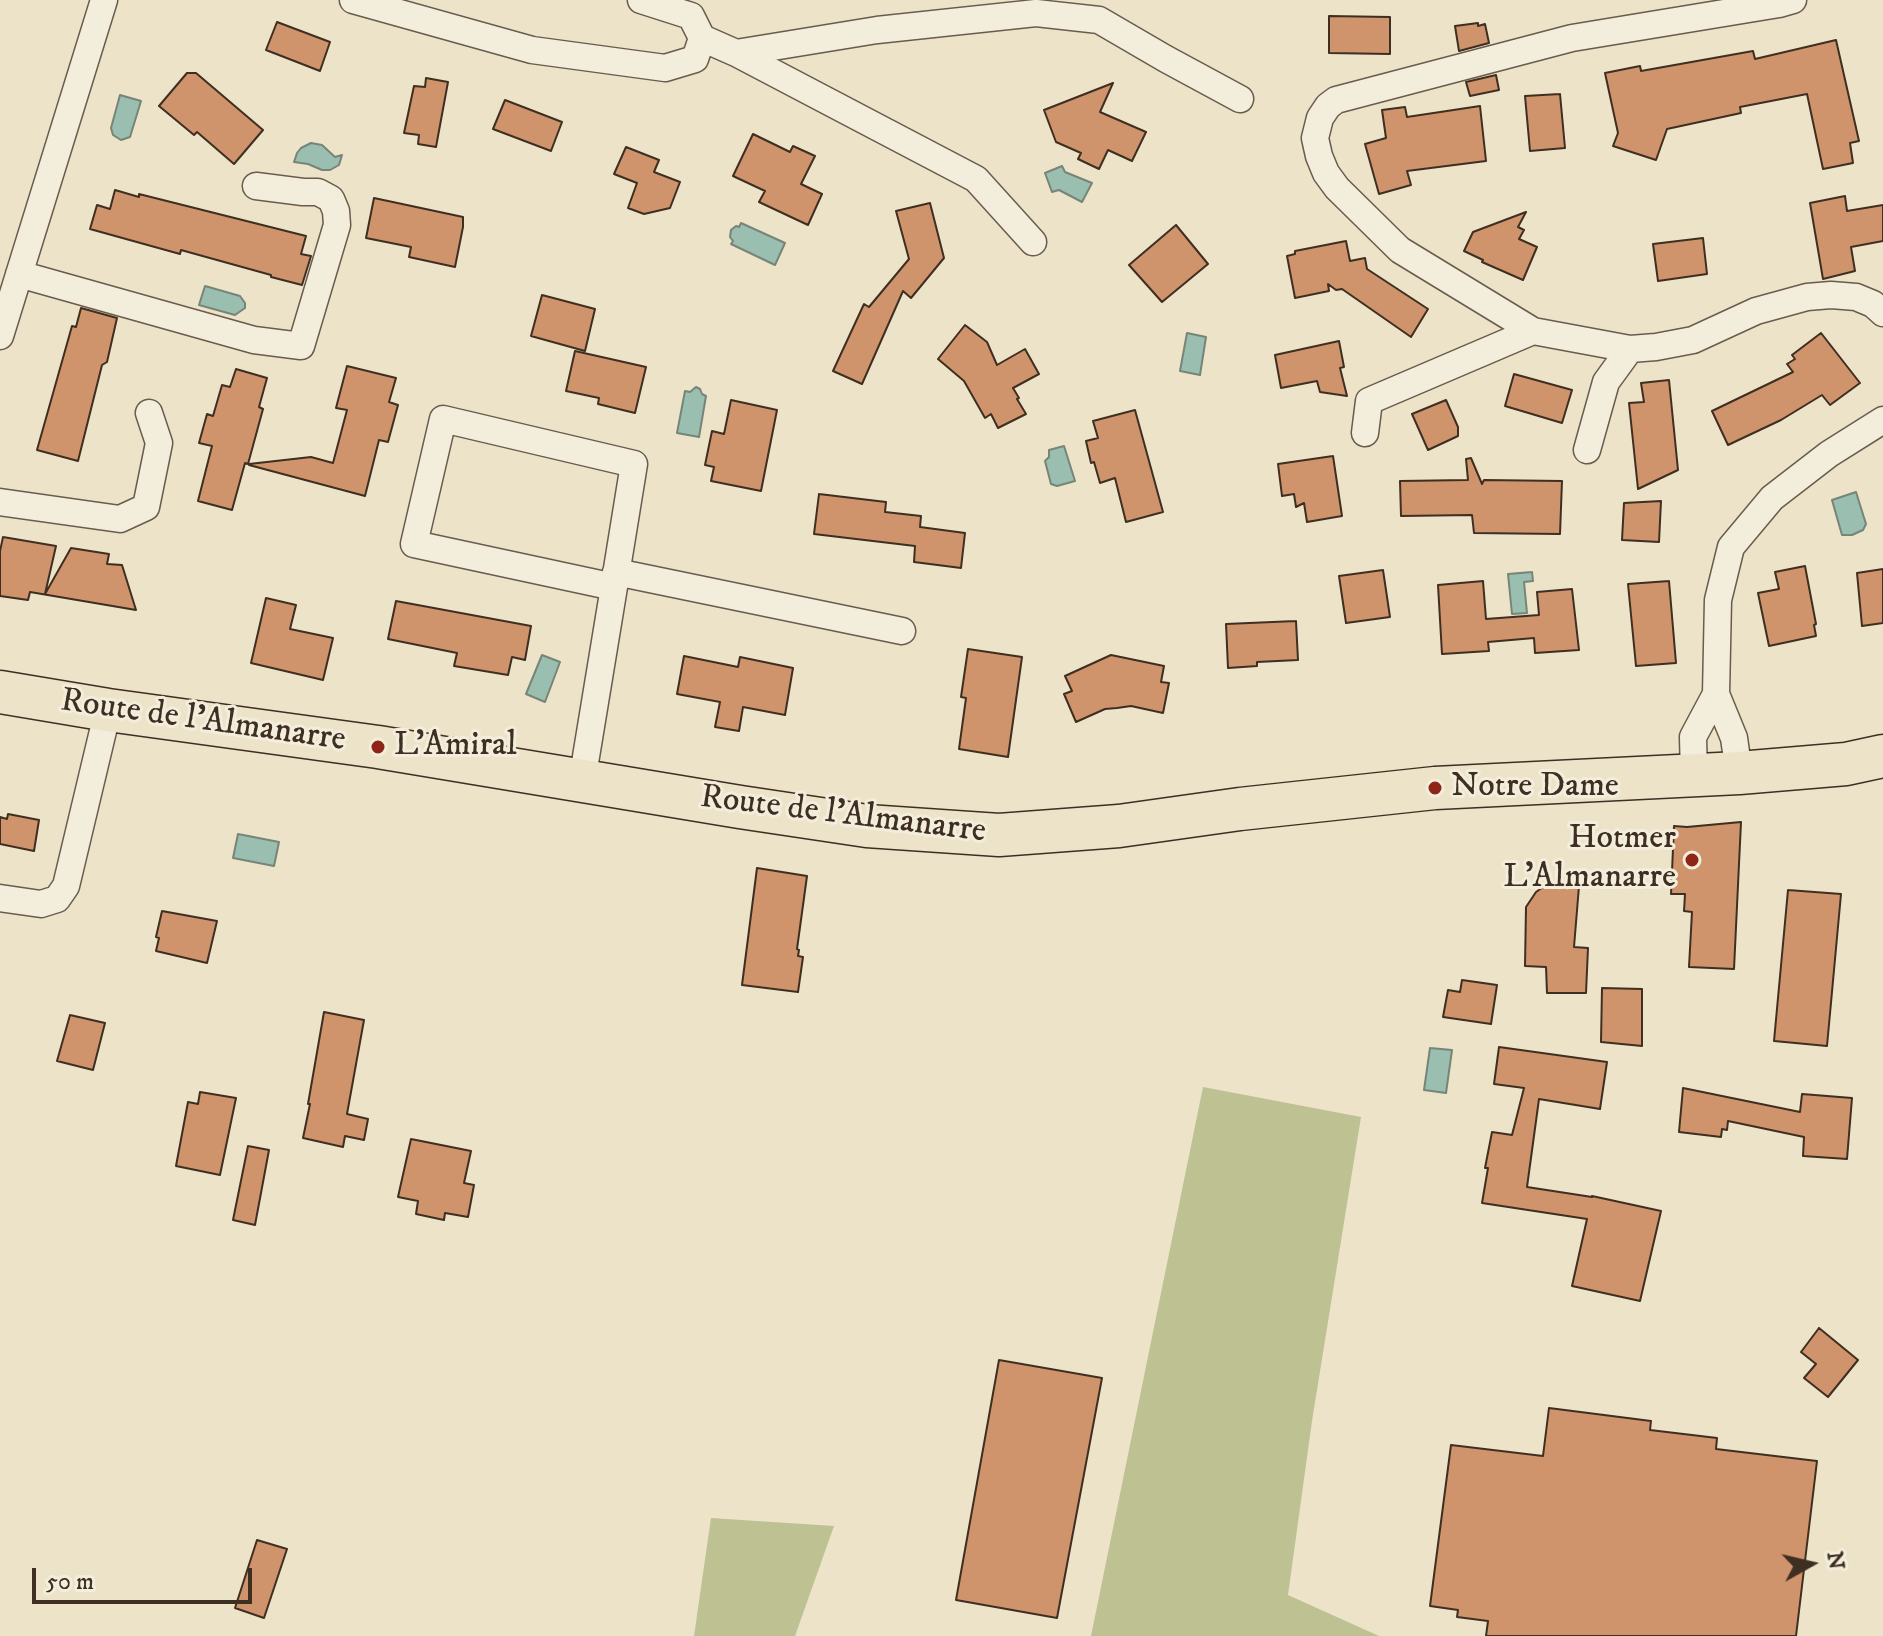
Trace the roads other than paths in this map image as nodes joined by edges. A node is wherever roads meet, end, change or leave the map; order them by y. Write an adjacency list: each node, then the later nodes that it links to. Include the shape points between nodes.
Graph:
1 (104, 0): 10 (street)
2 (353, 0): 5 (street, via 532,50 665,68 695,59)
3 (641, 0): 5 (street, via 691,16)
4 (1793, 0): 12 (street, via 1572,38 1328,106 1315,138 1326,173 1337,188 1400,250)
5 (702, 38): 6 (street)
6 (736, 53): 7 (street, via 877,30 1036,13 1099,20); 9 (street, via 976,179)
7 (1240, 99)
8 (256, 186): 10 (street, via 318,192 331,199 336,211 337,225 301,346 254,340)
9 (1033, 242)
10 (19, 274): 13 (street)
11 (1880, 302): 14 (street, via 1807,297 1756,311 1693,340)
12 (1533, 331): 14 (street); 17 (street, via 1369,401)
13 (0, 336)
14 (1630, 349): 18 (street, via 1606,382)
15 (149, 413): 19 (street, via 159,443 146,507 120,519)
16 (1883, 420): 23 (street, via 1772,498 1731,547 1718,600)
17 (1365, 433)
18 (1587, 450)
19 (0, 502)
20 (615, 579): 20 (street, via 634,464 443,419 414,544); 21 (street); 28 (street)
21 (902, 631)
22 (0, 692): 24 (main road, Route de l'Almanarre)
23 (1716, 694): 26 (street, via 1734,738); 27 (street, via 1693,737)
24 (108, 710): 28 (main road, Route de l'Almanarre); 29 (street, via 66,886 57,899 41,904)
25 (1883, 756): 26 (main road, Route de l'Almanarre)
26 (1739, 773): 27 (main road, Route de l'Almanarre)
27 (1694, 776): 28 (main road, Route de l'Almanarre, via 1435,788 999,835 867,826)
28 (582, 781)
29 (0, 898)

